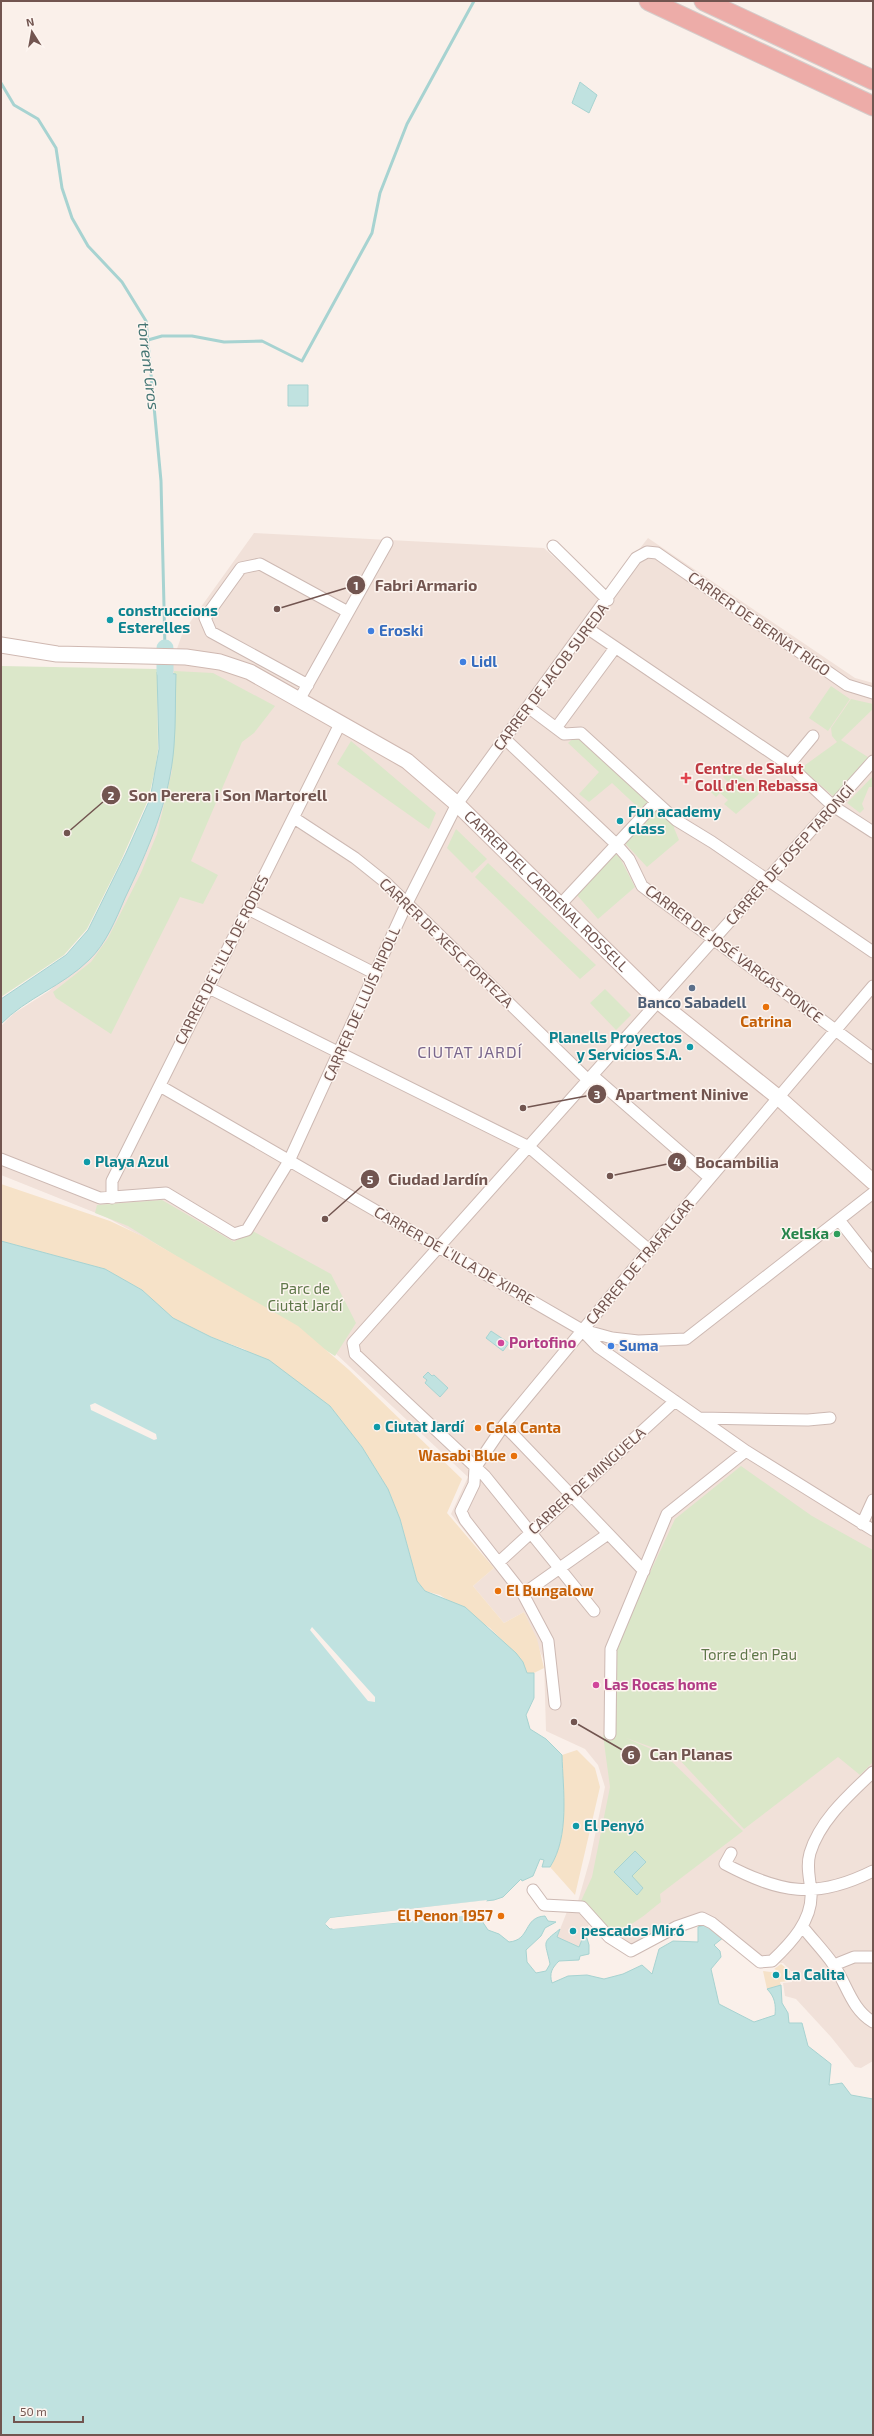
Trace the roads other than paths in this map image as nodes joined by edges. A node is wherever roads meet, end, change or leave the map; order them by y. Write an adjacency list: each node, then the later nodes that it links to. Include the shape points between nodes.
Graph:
1 (649, 1): 4 (highway)
2 (704, 1): 3 (highway)
3 (873, 80)
4 (873, 106)
5 (387, 543): 9 (street)
6 (553, 546): 8 (street)
7 (647, 552): 8 (street, CARRER DE JACOB SUREDA, via 636,558); 14 (street, CARRER DE BERNAT RIGO, via 657,553 847,685)
8 (608, 600): 10 (street, CARRER DE JACOB SUREDA)
9 (348, 612): 13 (street); 13 (street, via 260,564 241,568 205,618 211,632)
10 (587, 628): 12 (street); 16 (street, CARRER DE JACOB SUREDA)
11 (1, 645): 15 (street, CARRER DEL CARDENAL ROSSELL, via 57,654 186,657 220,662 250,672)
12 (615, 648): 18 (street); 22 (street)
13 (308, 684): 15 (street)
14 (873, 693)
15 (299, 700): 17 (street, CARRER DEL CARDENAL ROSSELL)
16 (528, 707): 18 (street); 20 (street, CARRER DE JACOB SUREDA)
17 (340, 724): 24 (street, CARRER DEL CARDENAL ROSSELL, via 407,761); 26 (street, CARRER DE L'ILLA DE RODES)
18 (556, 728): 23 (street, via 564,734 581,733)
19 (813, 736): 22 (street)
20 (505, 738): 24 (street, CARRER DE JACOB SUREDA); 28 (street, CARRER DE JOSÉ VARGAS PONCE)
21 (873, 761): 25 (street, CARRER DE JOSEP TARONGÍ)
22 (790, 765): 25 (street)
23 (656, 802): 28 (street); 29 (street, via 676,820)
24 (457, 804): 30 (street, CARRER DE LLUÍS RIPOLL); 38 (street, CARRER DEL CARDENAL ROSSELL)
25 (833, 806): 27 (street); 29 (street, CARRER DE JOSEP TARONGÍ)
26 (294, 818): 30 (street, CARRER DE XESC FORTEZA, via 355,858 385,882); 32 (street, CARRER DE L'ILLA DE RODES)
27 (873, 832)
28 (616, 844): 31 (street); 33 (street, CARRER DE JOSÉ VARGAS PONCE, via 629,859 642,886)
29 (767, 879): 33 (street, CARRER DE JOSEP TARONGÍ); 34 (street)
30 (406, 905): 35 (street, CARRER DE LLUÍS RIPOLL); 42 (street, CARRER DE XESC FORTEZA)
31 (560, 905)
32 (248, 909): 35 (street); 37 (street, CARRER DE L'ILLA DE RODES)
33 (713, 940): 38 (street, CARRER DE JOSEP TARONGÍ); 39 (street, CARRER DE JOSÉ VARGAS PONCE)
34 (873, 952)
35 (376, 974): 40 (street, CARRER DE LLUÍS RIPOLL)
36 (873, 986): 39 (street, CARRER DE TRAFALGAR)
37 (209, 988): 40 (street); 43 (street, CARRER DE L'ILLA DE RODES)
38 (659, 1002): 42 (street, CARRER DE JOSEP TARONGÍ); 44 (street, CARRER DEL CARDENAL ROSSELL)
39 (836, 1030): 41 (street, CARRER DE JOSÉ VARGAS PONCE); 44 (street, CARRER DE TRAFALGAR)
40 (340, 1052): 45 (street); 47 (street, CARRER DE LLUÍS RIPOLL)
41 (873, 1058)
42 (591, 1078): 45 (street, CARRER DE JOSEP TARONGÍ); 48 (street, CARRER DE XESC FORTEZA)
43 (160, 1086): 47 (street, CARRER DE L'ILLA DE XIPRE); 51 (street, CARRER DE L'ILLA DE RODES, via 112,1181)
44 (779, 1098): 48 (street, CARRER DE TRAFALGAR); 49 (street, CARRER DEL CARDENAL ROSSELL)
45 (529, 1147): 53 (street, CARRER DE JOSEP TARONGÍ); 54 (street)
46 (1, 1159): 51 (street, via 100,1198)
47 (289, 1161): 51 (street, CARRER DE LLUÍS RIPOLL, via 247,1230 234,1234 166,1193); 53 (street, CARRER DE L'ILLA DE XIPRE)
48 (710, 1178): 54 (street, CARRER DE TRAFALGAR)
49 (873, 1182)
50 (873, 1193): 52 (street)
51 (112, 1198)
52 (839, 1220): 55 (street); 56 (street, via 686,1340 638,1341 612,1338)
53 (440, 1247): 56 (street, CARRER DE L'ILLA DE XIPRE); 62 (street, CARRER DE JOSEP TARONGÍ, via 353,1343 356,1354)
54 (649, 1250): 56 (street, CARRER DE TRAFALGAR)
55 (873, 1263)
56 (582, 1330): 57 (street, via 598,1347); 60 (street, CARRER DE TRAFALGAR)
57 (675, 1401): 58 (street); 63 (street, CARRER DE MINGUELA)
58 (700, 1418): 59 (street); 61 (street)
59 (830, 1418)
60 (504, 1425): 62 (street, CARRER DE TRAFALGAR); 63 (street)
61 (746, 1451): 65 (street); 71 (street, via 667,1514)
62 (475, 1468): 67 (street, via 485,1476); 69 (street, via 474,1484 461,1511 465,1520)
63 (571, 1496): 67 (street, CARRER DE MINGUELA); 68 (street)
64 (873, 1500): 65 (street)
65 (862, 1524): 66 (street)
66 (873, 1530)
67 (531, 1532): 69 (street, CARRER DE MINGUELA); 70 (street)
68 (608, 1534): 70 (street); 71 (street)
69 (499, 1562): 72 (street)
70 (559, 1568): 72 (street); 73 (street)
71 (644, 1572): 75 (street, via 611,1649)
72 (527, 1591): 74 (street, via 548,1641)
73 (594, 1611)
74 (556, 1704)
75 (610, 1734)
76 (873, 1772): 80 (street, via 840,1804 820,1832 808,1860)
77 (731, 1853): 80 (street, via 725,1864 755,1880 780,1888)
78 (873, 1871): 80 (street, via 855,1880)
79 (533, 1890): 81 (street, via 544,1904 579,1906 610,1937 631,1951 676,1927 702,1918 712,1923 760,1962 772,1961)
80 (811, 1890): 81 (street, via 810,1908)
81 (802, 1926): 83 (street)
82 (873, 1957): 83 (street, via 854,1957)
83 (834, 1965): 84 (street, via 863,2016)
84 (873, 2022)

